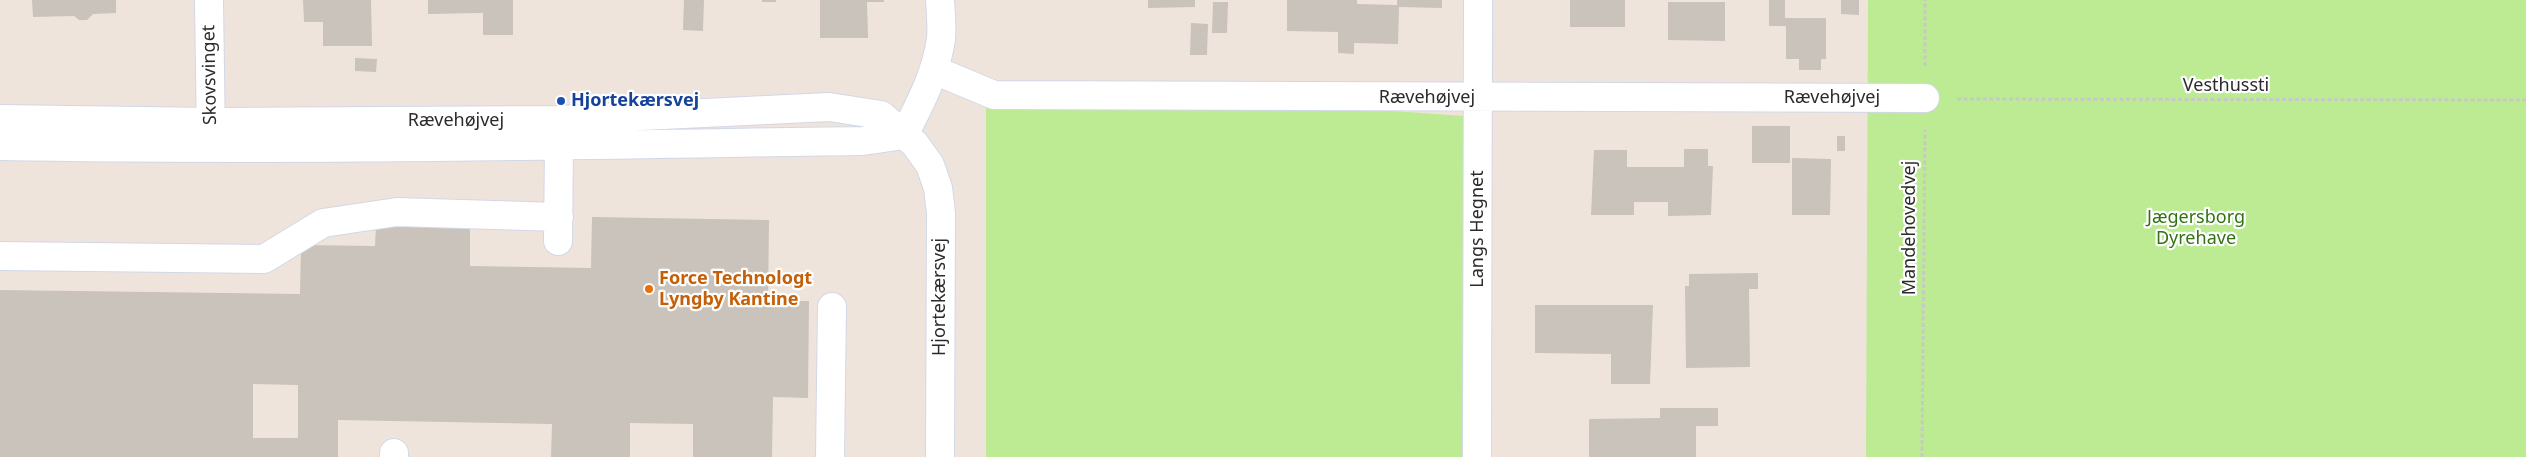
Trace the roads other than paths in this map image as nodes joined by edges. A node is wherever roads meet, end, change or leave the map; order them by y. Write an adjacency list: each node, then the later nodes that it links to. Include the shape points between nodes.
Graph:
1 (209, 0): 8 (street, Skovsvinget)
2 (940, 0): 4 (street, via 941,38)
3 (1478, 0): 5 (street, Langs Hegnet)
4 (934, 70): 5 (street, Rævehøjvej, via 994,96); 9 (street)
5 (1478, 98): 6 (street, Rævehøjvej); 17 (street, Langs Hegnet)
6 (1925, 98)
7 (0, 119): 8 (street, Rævehøjvej)
8 (210, 122): 9 (street, Rævehøjvej, via 558,120 829,107 881,114); 12 (street, Skovsvinget)
9 (909, 140): 11 (street, Rævehøjvej); 16 (street, Hjortekærsvej, via 930,165 938,188 941,213)
10 (0, 146): 12 (street, Rævehøjvej)
11 (559, 146): 12 (street, Rævehøjvej); 13 (street, via 558,229 397,212 323,223 264,259)
12 (211, 150)
13 (0, 256)
14 (832, 306): 15 (street)
15 (830, 457)
16 (940, 457)
17 (1477, 457)

